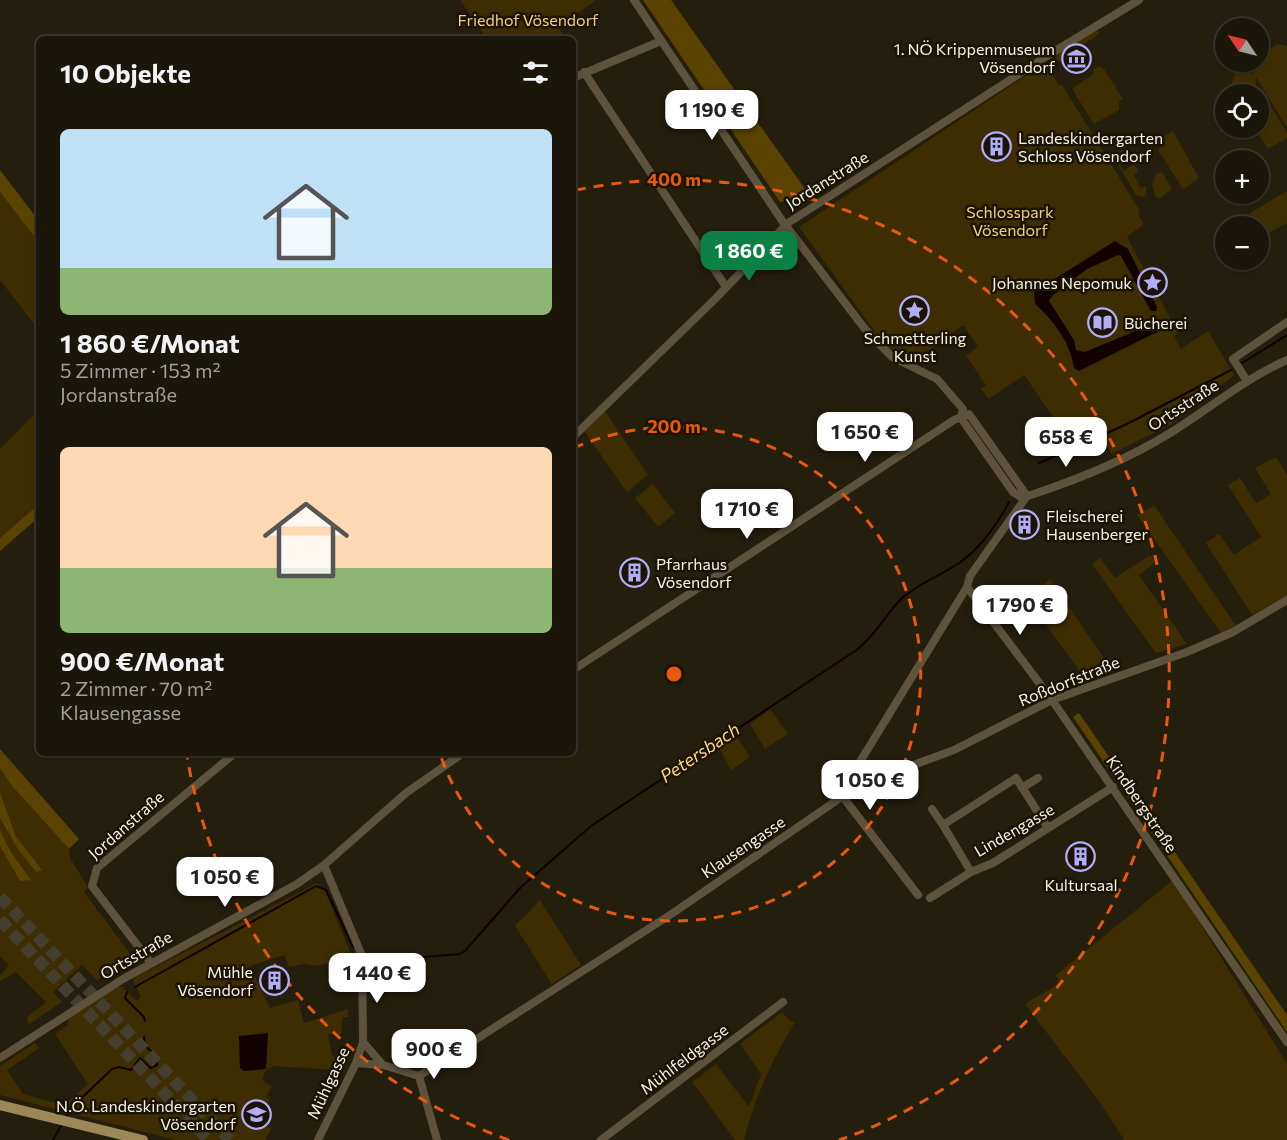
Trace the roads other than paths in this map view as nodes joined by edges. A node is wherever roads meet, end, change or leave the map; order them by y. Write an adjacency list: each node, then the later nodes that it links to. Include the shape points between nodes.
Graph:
1 (634, 0): 3 (street)
2 (1139, 0): 6 (street, Jordanstraße)
3 (661, 41): 4 (street); 6 (street)
4 (584, 72): 5 (street); 7 (street)
5 (576, 76)
6 (785, 225): 7 (street, Jordanstraße); 11 (street, via 878,345 892,357 937,379 963,409)
7 (726, 287): 12 (street, Jordanstraße)
8 (1287, 322): 10 (street, via 1233,359)
9 (1287, 360): 10 (street, Ortsstraße)
10 (1247, 381): 13 (street, Ortsstraße, via 1131,455)
11 (962, 418): 13 (street, via 1013,492); 16 (street)
12 (576, 433)
13 (1027, 496): 14 (street, via 970,576)
14 (967, 586): 17 (street, Kindbergstraße); 21 (street, via 858,765)
15 (1287, 600): 17 (street, Roßdorfstraße, via 1233,632 1187,652)
16 (576, 668)
17 (1052, 700): 21 (street, Roßdorfstraße, via 954,750); 22 (street, Kindbergstraße)
18 (231, 756): 32 (street, Jordanstraße, via 97,868 93,886)
19 (459, 756): 28 (street, Ortsstraße, via 406,793)
20 (1038, 778): 23 (street)
21 (859, 785): 24 (street, Klausengasse)
22 (1113, 787): 27 (street, Lindengasse); 35 (street, Kindbergstraße)
23 (1022, 788): 26 (street, via 1016,778); 27 (street)
24 (843, 797): 30 (street); 39 (street, Klausengasse, via 673,914)
25 (932, 809): 26 (street)
26 (943, 825): 29 (street)
27 (1048, 828): 29 (street, Lindengasse, via 993,863)
28 (324, 865): 32 (street, Ortsstraße, via 297,884); 34 (street, Mühlgasse, via 362,956)
29 (971, 872): 31 (street, Lindengasse)
30 (918, 895)
31 (930, 898)
32 (151, 963): 36 (street, Ortsstraße)
33 (783, 1002): 44 (street, Mühlfeldgasse)
34 (363, 1042): 37 (street, Mühlgasse); 38 (street)
35 (1287, 1042)
36 (0, 1058)
37 (356, 1063): 38 (street); 42 (street, Mühlgasse)
38 (382, 1065): 39 (street)
39 (419, 1076): 43 (street)
40 (0, 1104): 41 (main road)
41 (143, 1140)
42 (318, 1140)
43 (437, 1140)
44 (602, 1140)

